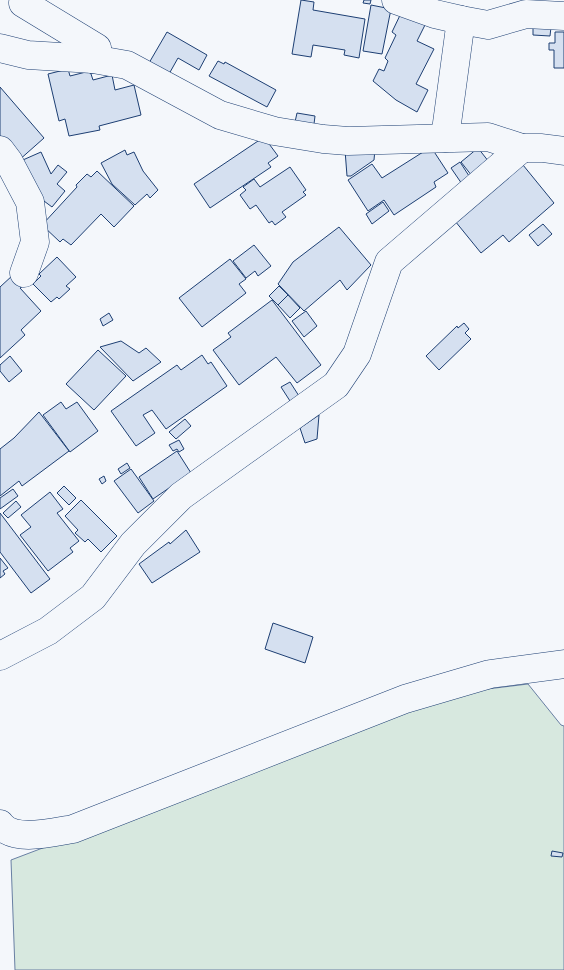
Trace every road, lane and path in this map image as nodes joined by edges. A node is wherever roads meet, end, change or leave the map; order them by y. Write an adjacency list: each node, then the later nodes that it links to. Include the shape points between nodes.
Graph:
1 (396, 0): 4 (street)
2 (23, 3): 6 (street, via 97,48)
3 (564, 16): 4 (street, via 526,14 488,25)
4 (461, 20): 7 (street)
5 (0, 48): 6 (street, via 28,56)
6 (93, 59): 7 (street, via 127,65 220,115 274,131 348,141)
7 (445, 138): 8 (street, via 488,137)
8 (522, 148): 10 (street); 12 (street, via 389,262 358,354 336,385 181,496 133,544 93,597 48,631)
9 (0, 150): 11 (street, via 10,162 30,202 35,242)
10 (564, 151)
11 (24, 273)
12 (0, 656)
13 (564, 664): 14 (street, via 490,674 405,700 73,829 26,837 2,828)
14 (0, 824)

